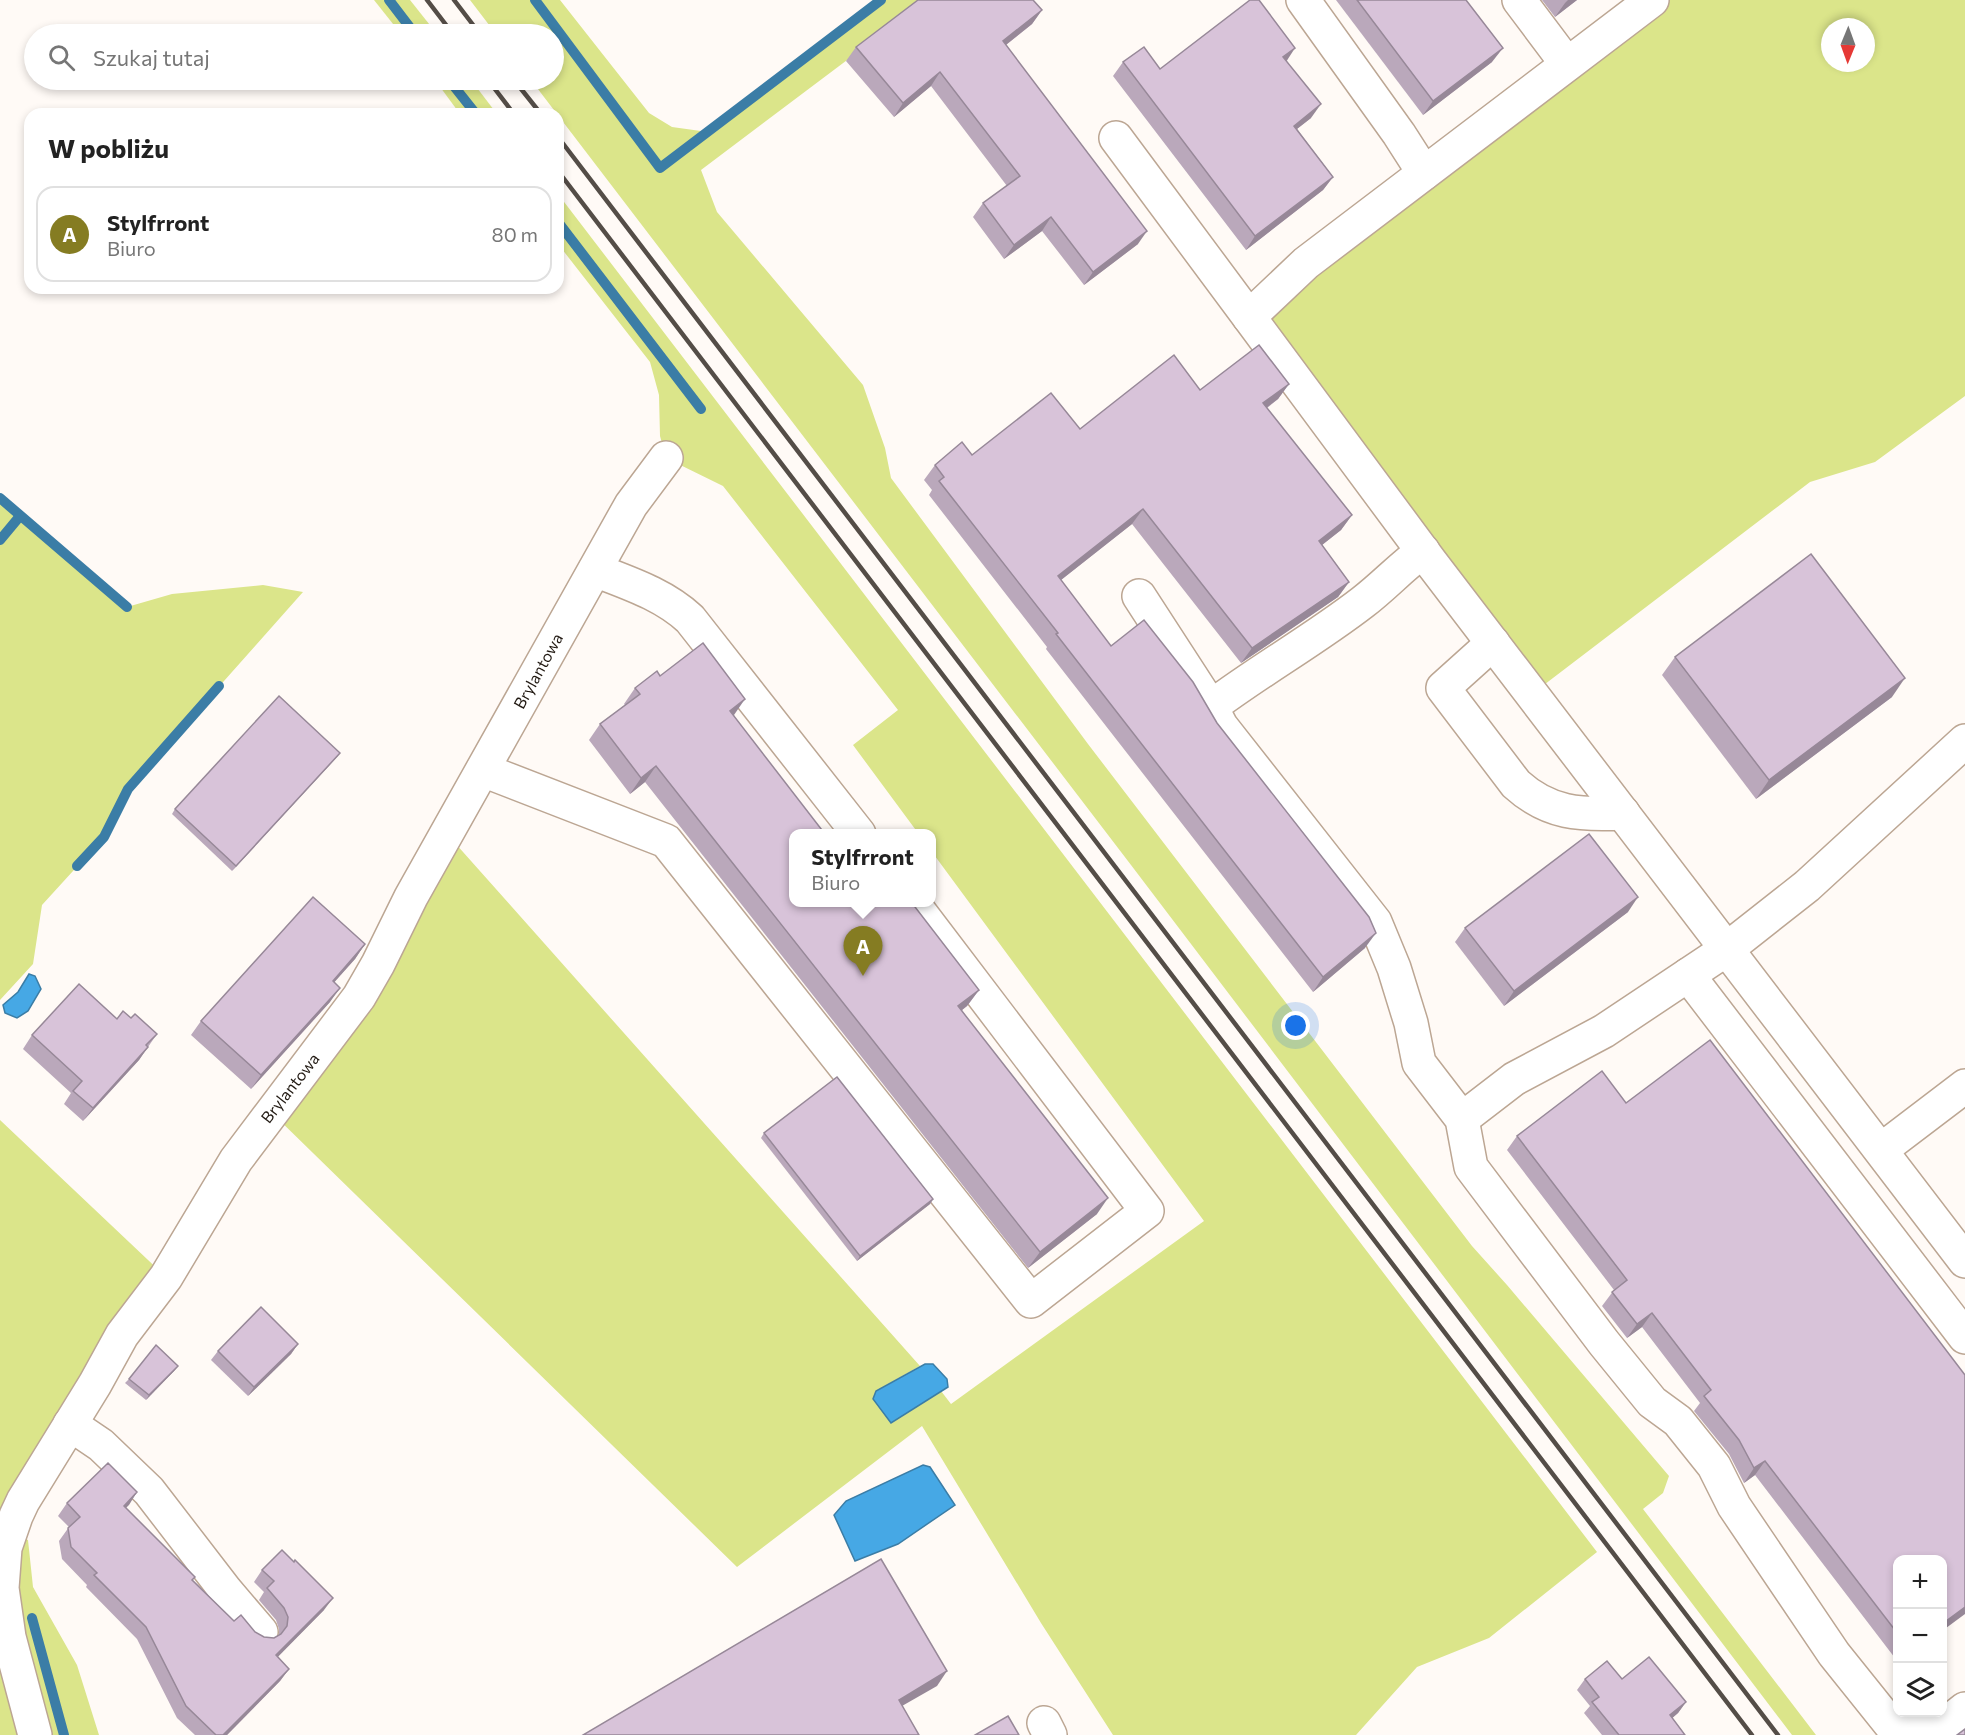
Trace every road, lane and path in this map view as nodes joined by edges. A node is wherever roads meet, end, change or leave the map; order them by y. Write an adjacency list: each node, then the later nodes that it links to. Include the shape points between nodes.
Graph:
1 (1303, 0): 6 (street)
2 (1519, 0): 4 (street)
3 (1652, 0): 4 (street)
4 (1568, 64): 6 (street)
5 (1116, 138): 7 (street)
6 (1424, 173): 7 (street, via 1306,263)
7 (1249, 317): 9 (street)
8 (666, 458): 10 (street, Brylantowa, via 631,505)
9 (1423, 551): 12 (street); 13 (street, via 1363,602)
10 (594, 570): 15 (street, Brylantowa); 17 (street, via 668,601 690,619)
11 (1139, 596): 13 (street)
12 (1493, 643): 16 (street); 16 (street, via 1443,688 1516,784 1530,797 1568,812)
13 (1211, 707): 22 (street, via 1221,726 1375,922 1411,1023 1419,1063)
14 (1965, 741): 19 (street, via 1807,886)
15 (483, 770): 18 (street, via 666,841 1031,1301 1147,1211); 26 (street, Brylantowa, via 359,997 236,1161 166,1277 122,1335)
16 (1623, 813): 19 (street)
17 (855, 829)
18 (915, 907)
19 (1727, 949): 20 (street); 23 (street)
20 (1688, 975): 22 (street, via 1604,1031 1514,1079); 25 (street)
21 (1965, 1086): 23 (street)
22 (1462, 1119): 28 (street, via 1471,1167 1604,1343 1652,1402 1678,1421 1714,1466 1734,1506 1834,1654 1899,1735 1946,1724)
23 (1881, 1150): 24 (street)
24 (1965, 1261)
25 (1965, 1336)
26 (70, 1424): 27 (street, via 101,1445 149,1491); 29 (street, Brylantowa, via 19,1509 5,1548 2,1588 7,1626)
27 (261, 1632)
28 (1965, 1709)
29 (35, 1735)

